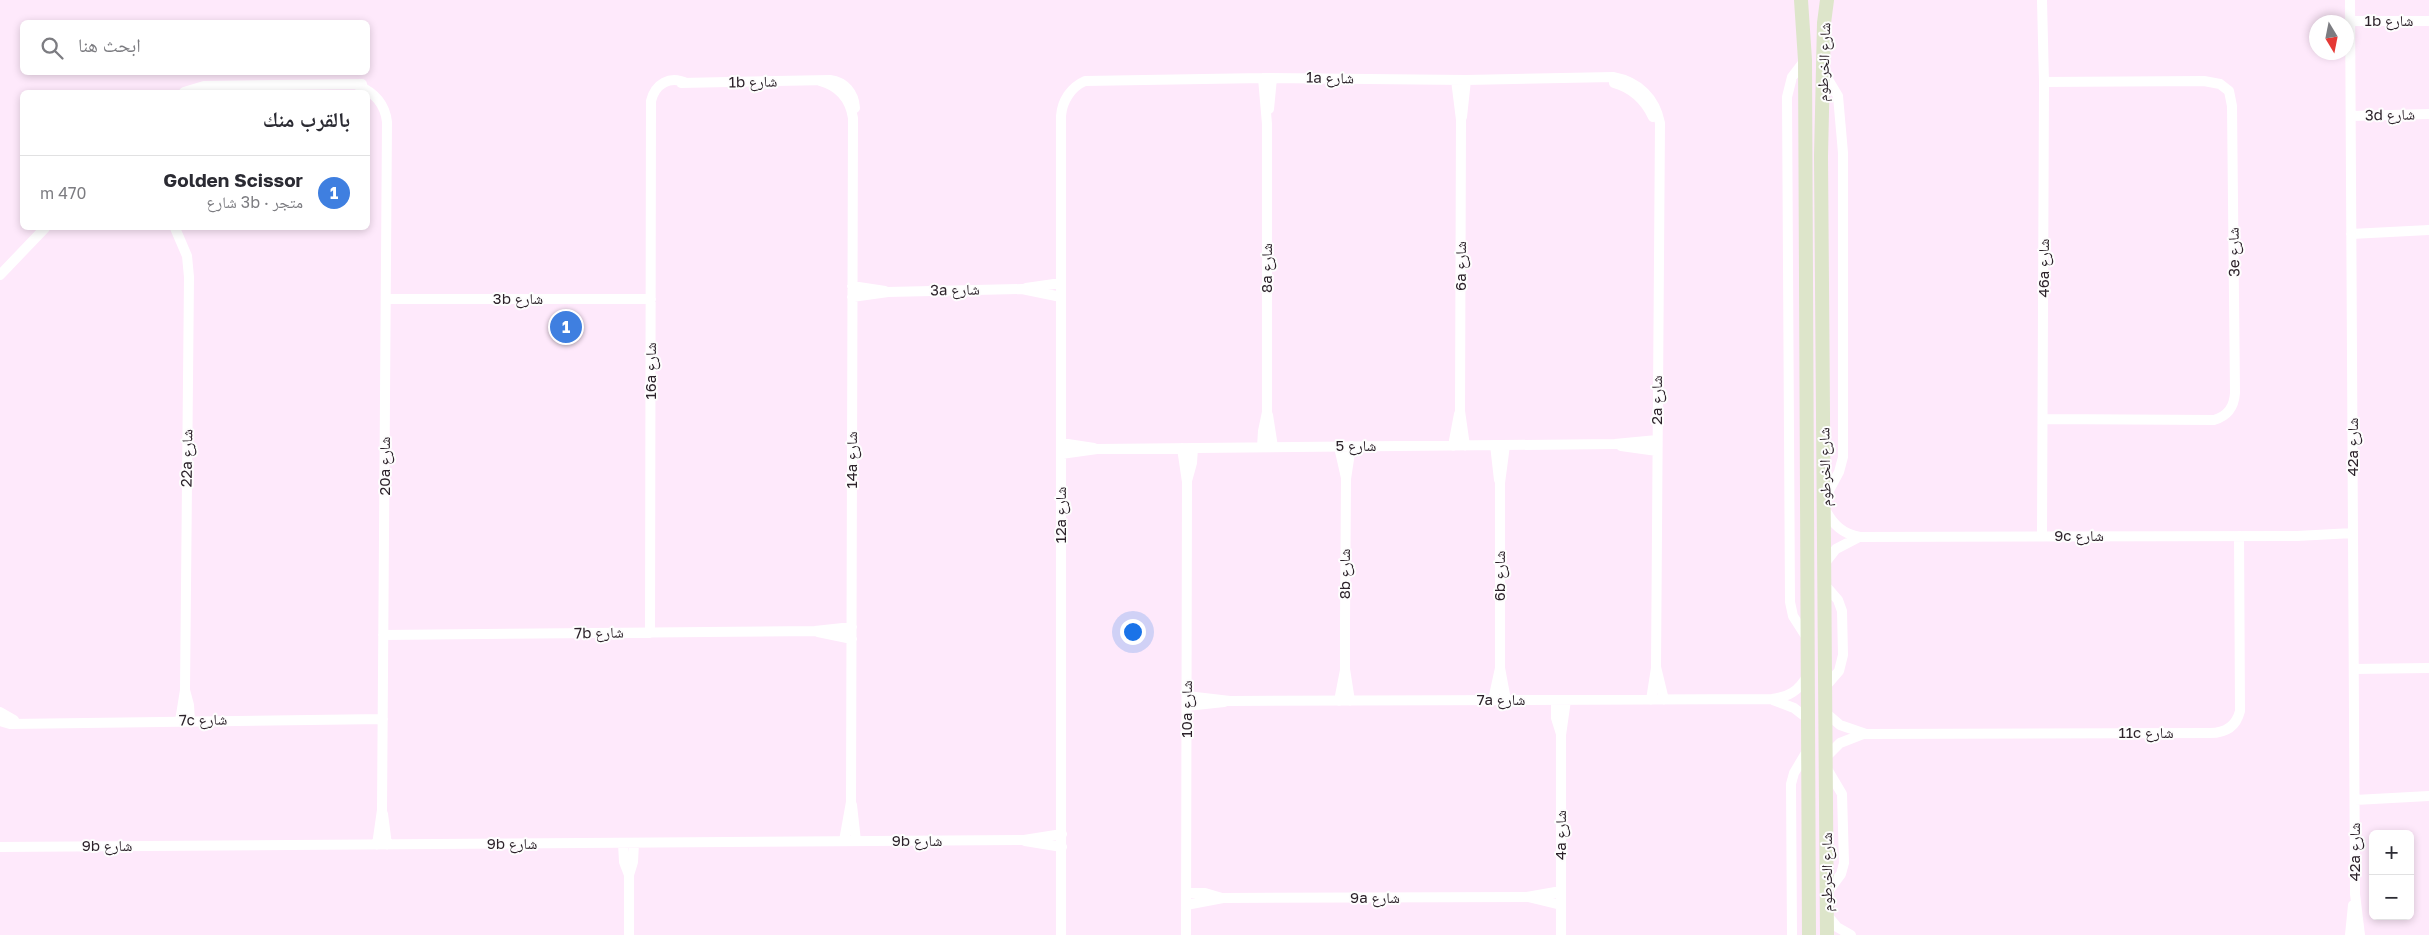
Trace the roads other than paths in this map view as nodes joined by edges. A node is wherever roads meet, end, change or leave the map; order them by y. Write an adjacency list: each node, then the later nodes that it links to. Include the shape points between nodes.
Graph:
1 (1801, 0): 8 (main road, شارع الخرطوم)
2 (1806, 0): 8 (main road)
3 (1822, 0): 11 (main road)
4 (1827, 0): 11 (main road, شارع الخرطوم)
5 (2042, 0): 17 (street, 46a شارع)
6 (2350, 0): 7 (street, 42a شارع)
7 (2350, 15)
8 (1803, 21): 12 (main road, شارع الخرطوم)
9 (2354, 21): 10 (street, 1b شارع)
10 (2429, 21)
11 (1824, 23): 14 (main road, شارع الخرطوم)
12 (1805, 60): 36 (main road, شارع الخرطوم); 68 (street, via 1792,77 1787,97 1790,602 1793,616)
13 (2350, 60): 24 (street, 42a شارع)
14 (1823, 72): 37 (main road, شارع الخرطوم); 58 (street, via 1838,96 1844,153 1843,457)
15 (1267, 78): 16 (street, 1a شارع); 22 (street, 1a شارع, via 1093,79 1078,84); 39 (street, 8a شارع)
16 (1461, 80): 21 (street, 1a شارع, via 1622,79); 38 (street, 6a شارع)
17 (2044, 82): 40 (street, 46a شارع); 40 (street, 3e شارع, via 2204,81 2220,84 2229,91 2232,106 2235,393 2235,401 2228,414 2214,420)
18 (662, 87): 19 (street, 1b شارع, via 686,83 820,81); 35 (street, 16a شارع, via 652,96 651,110)
19 (843, 89): 32 (street, 14a شارع, via 855,103)
20 (191, 90): 34 (street, 20a شارع, via 204,86 368,85 380,96 387,122)
21 (1638, 90): 41 (street, 2a شارع, via 1655,106 1660,124)
22 (1068, 96): 30 (street, 12a شارع, via 1062,116)
23 (2429, 114): 24 (street, 3d شارع)
24 (2350, 116): 27 (street, 42a شارع)
25 (44, 230): 29 (street)
26 (176, 230): 90 (street, 22a شارع, via 186,256 189,277 185,690 189,705)
27 (2351, 230): 28 (street); 62 (street, 42a شارع)
28 (2429, 230)
29 (0, 275)
30 (1061, 283): 31 (street, 3a شارع); 33 (street, 12a شارع)
31 (1022, 289): 32 (street, 3a شارع); 33 (street, 3a شارع)
32 (852, 292): 64 (street, 14a شارع)
33 (1061, 297): 42 (street, 12a شارع)
34 (386, 299): 35 (street, 3b شارع); 67 (street, 20a شارع)
35 (651, 299): 66 (street, 16a شارع)
36 (1805, 359): 37 (main road, via 1816,364); 68 (main road, شارع الخرطوم)
37 (1824, 402): 58 (main road, شارع الخرطوم)
38 (1460, 411): 47 (street, 6a شارع); 48 (street, 6a شارع)
39 (1267, 412): 49 (street, 8a شارع); 50 (street, 8a شارع)
40 (2044, 419): 59 (street, 46a شارع)
41 (1657, 440): 43 (street, شارع 5); 54 (street, 2a شارع)
42 (1061, 443): 53 (street, شارع 5); 55 (street, 12a شارع)
43 (1615, 444): 44 (street, شارع 5); 54 (street, شارع 5)
44 (1500, 445): 48 (street, شارع 5); 71 (street, 6b شارع)
45 (1339, 446): 46 (street, شارع 5); 50 (street, شارع 5); 56 (street, 8b شارع)
46 (1351, 446): 47 (street, شارع 5); 56 (street, 8b شارع)
47 (1453, 446): 48 (street, شارع 5)
48 (1465, 446)
49 (1262, 447): 50 (street, شارع 5); 52 (street, شارع 5)
50 (1273, 447)
51 (1182, 448): 52 (street, شارع 5); 53 (street, شارع 5); 57 (street, 10a شارع)
52 (1193, 448): 57 (street, 10a شارع)
53 (1097, 449): 55 (street, شارع 5)
54 (1657, 451): 70 (street, 2a شارع)
55 (1061, 454): 99 (street, 12a شارع)
56 (1346, 479): 73 (street, 8b شارع)
57 (1187, 482): 82 (street, 10a شارع)
58 (1825, 504): 61 (street, 9c شارع, via 1835,525); 63 (main road, شارع الخرطوم)
59 (2042, 536): 60 (street, 9c شارع); 61 (street, 9c شارع)
60 (2239, 536): 62 (street, 9c شارع); 92 (street, 11c شارع, via 2240,711 2235,723 2224,731)
61 (1860, 537): 63 (street, 9c شارع, via 1836,549)
62 (2353, 537): 74 (street, 42a شارع)
63 (1825, 563): 86 (main road, شارع الخرطوم)
64 (852, 627): 65 (street, 7b شارع); 69 (street, 14a شارع)
65 (814, 631): 66 (street, 7b شارع); 69 (street, 7b شارع)
66 (650, 633): 67 (street, 7b شارع)
67 (383, 635): 88 (street, 20a شارع)
68 (1807, 638): 75 (main road, شارع الخرطوم)
69 (852, 639): 97 (street, 14a شارع)
70 (1656, 667): 79 (street, 2a شارع); 80 (street, 2a شارع)
71 (1500, 668): 76 (street, 6b شارع); 77 (street, 6b شارع)
72 (2429, 668): 74 (street)
73 (1345, 669): 83 (street, 8b شارع); 84 (street, 8b شارع)
74 (2354, 669): 96 (street, 42a شارع)
75 (1807, 676): 81 (street, 7a شارع, via 1789,695); 87 (main road, شارع الخرطوم)
76 (1492, 700): 77 (street, 7a شارع); 84 (street, 7a شارع)
77 (1506, 700): 78 (street, 7a شارع)
78 (1561, 700): 79 (street, 7a شارع); 107 (street, 4a شارع, via 1565,718 1561,735)
79 (1651, 700): 80 (street, 7a شارع)
80 (1664, 700): 81 (street, 7a شارع)
81 (1772, 700): 87 (street, 7a شارع, via 1788,704)
82 (1187, 701): 83 (street, 7a شارع); 108 (street, 10a شارع)
83 (1339, 701): 84 (street, 7a شارع)
84 (1350, 701)
85 (0, 712): 91 (street, 7c شارع)
86 (1826, 713): 92 (street, 11c شارع, via 1840,726); 94 (main road, شارع الخرطوم)
87 (1807, 718): 93 (main road, شارع الخرطوم)
88 (383, 719): 90 (street, 7c شارع); 104 (street, 20a شارع)
89 (0, 721): 91 (street, 7c شارع, via 10,724)
90 (185, 721): 91 (street, 7c شارع)
91 (22, 722)
92 (1866, 734): 94 (street, 11c شارع, via 1840,743)
93 (1807, 750): 98 (main road, شارع الخرطوم); 119 (street, via 1791,784)
94 (1826, 762): 114 (main road, شارع الخرطوم)
95 (2429, 796): 96 (street)
96 (2355, 797): 109 (street, 42a شارع)
97 (851, 802): 101 (street, 14a شارع); 102 (street, 14a شارع)
98 (1808, 828): 120 (main road, شارع الخرطوم); 121 (main road, via 1814,846)
99 (1062, 834): 100 (street, 9b شارع); 106 (street, 12a شارع)
100 (1024, 840): 102 (street, 9b شارع); 106 (street, 9b شارع)
101 (844, 841): 102 (street, 9b شارع); 103 (street, 9b شارع)
102 (856, 841)
103 (629, 843): 104 (street, 9b شارع); 115 (street, via 633,862 629,875)
104 (382, 845): 105 (street, 9b شارع)
105 (0, 847)
106 (1062, 847): 116 (street, 12a شارع)
107 (1561, 891): 110 (street, 9a شارع); 113 (street, 4a شارع)
108 (1186, 893): 111 (street, 9a شارع); 112 (street, 10a شارع)
109 (2355, 894): 124 (street, 42a شارع); 125 (street, 42a شارع)
110 (1527, 897): 111 (street, 9a شارع); 113 (street, 9a شارع)
111 (1223, 898): 112 (street, 9a شارع)
112 (1186, 905): 117 (street, 10a شارع)
113 (1561, 905): 118 (street, 4a شارع)
114 (1827, 915): 122 (main road, شارع الخرطوم); 123 (street)
115 (629, 935)
116 (1061, 935)
117 (1186, 935)
118 (1561, 935)
119 (1792, 935)
120 (1809, 935)
121 (1816, 935)
122 (1827, 935)
123 (1850, 935)
124 (2350, 935)
125 (2360, 935)

